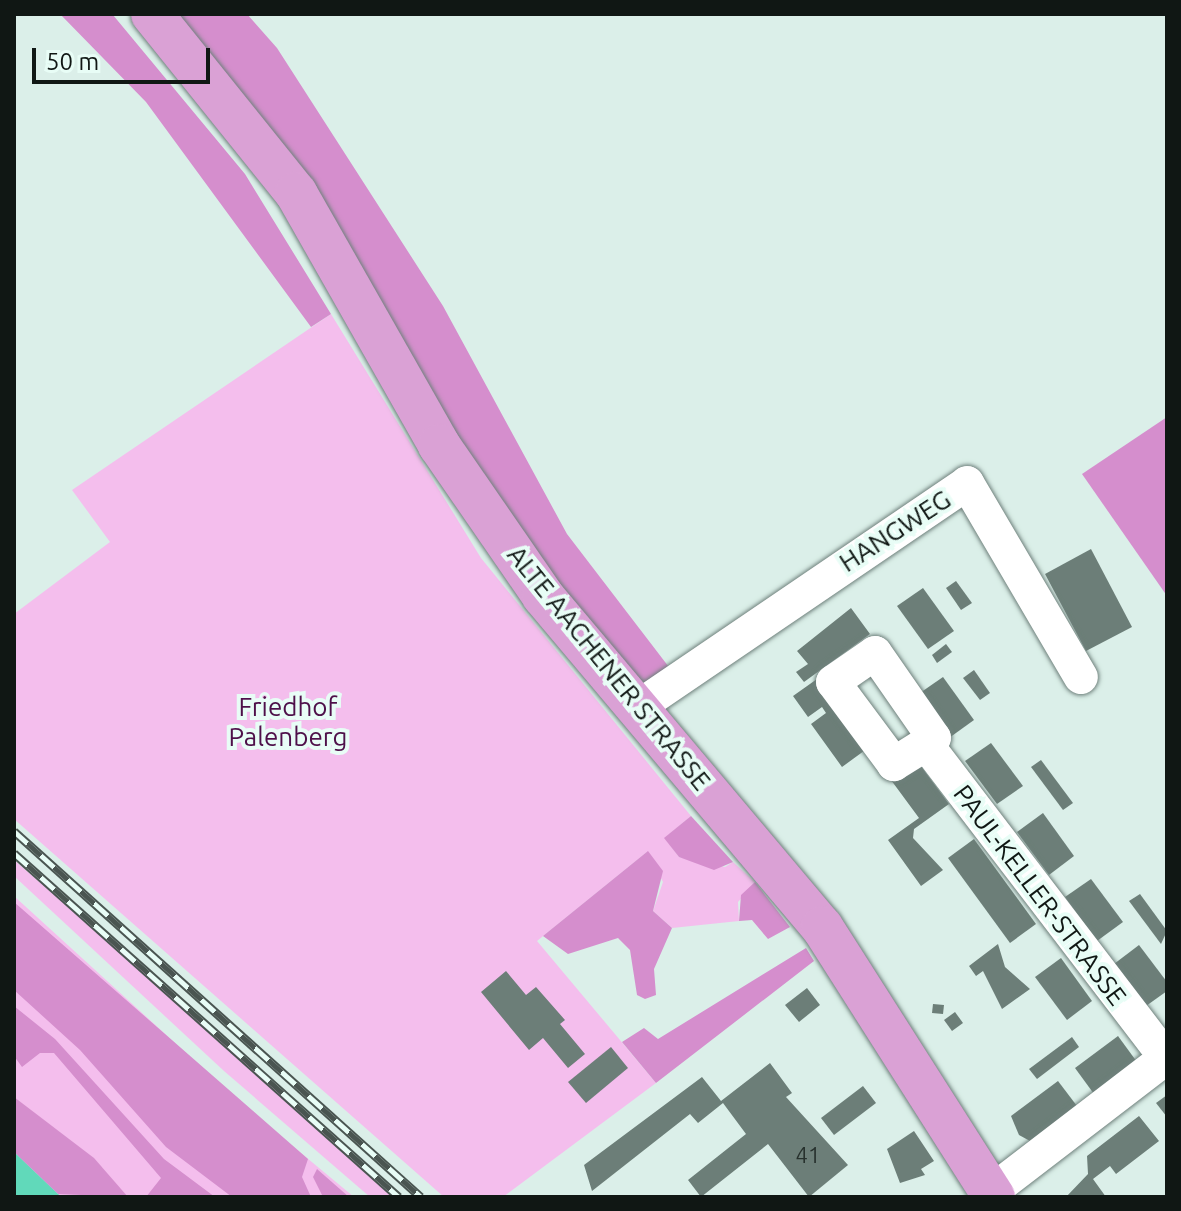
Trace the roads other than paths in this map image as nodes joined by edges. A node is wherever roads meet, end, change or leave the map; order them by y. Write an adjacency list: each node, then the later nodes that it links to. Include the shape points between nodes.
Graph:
1 (152, 14): 3 (main road, ALTE AACHENER STRASSE, via 296,193 439,445 543,596)
2 (1081, 677): 3 (street, HANGWEG, via 967,483)
3 (638, 707): 6 (main road, ALTE AACHENER STRASSE, via 822,927)
4 (926, 744): 5 (street, PAUL-KELLER-STRASSE)
5 (1162, 1052): 6 (street, PAUL-KELLER-STRASSE)
6 (993, 1195)

